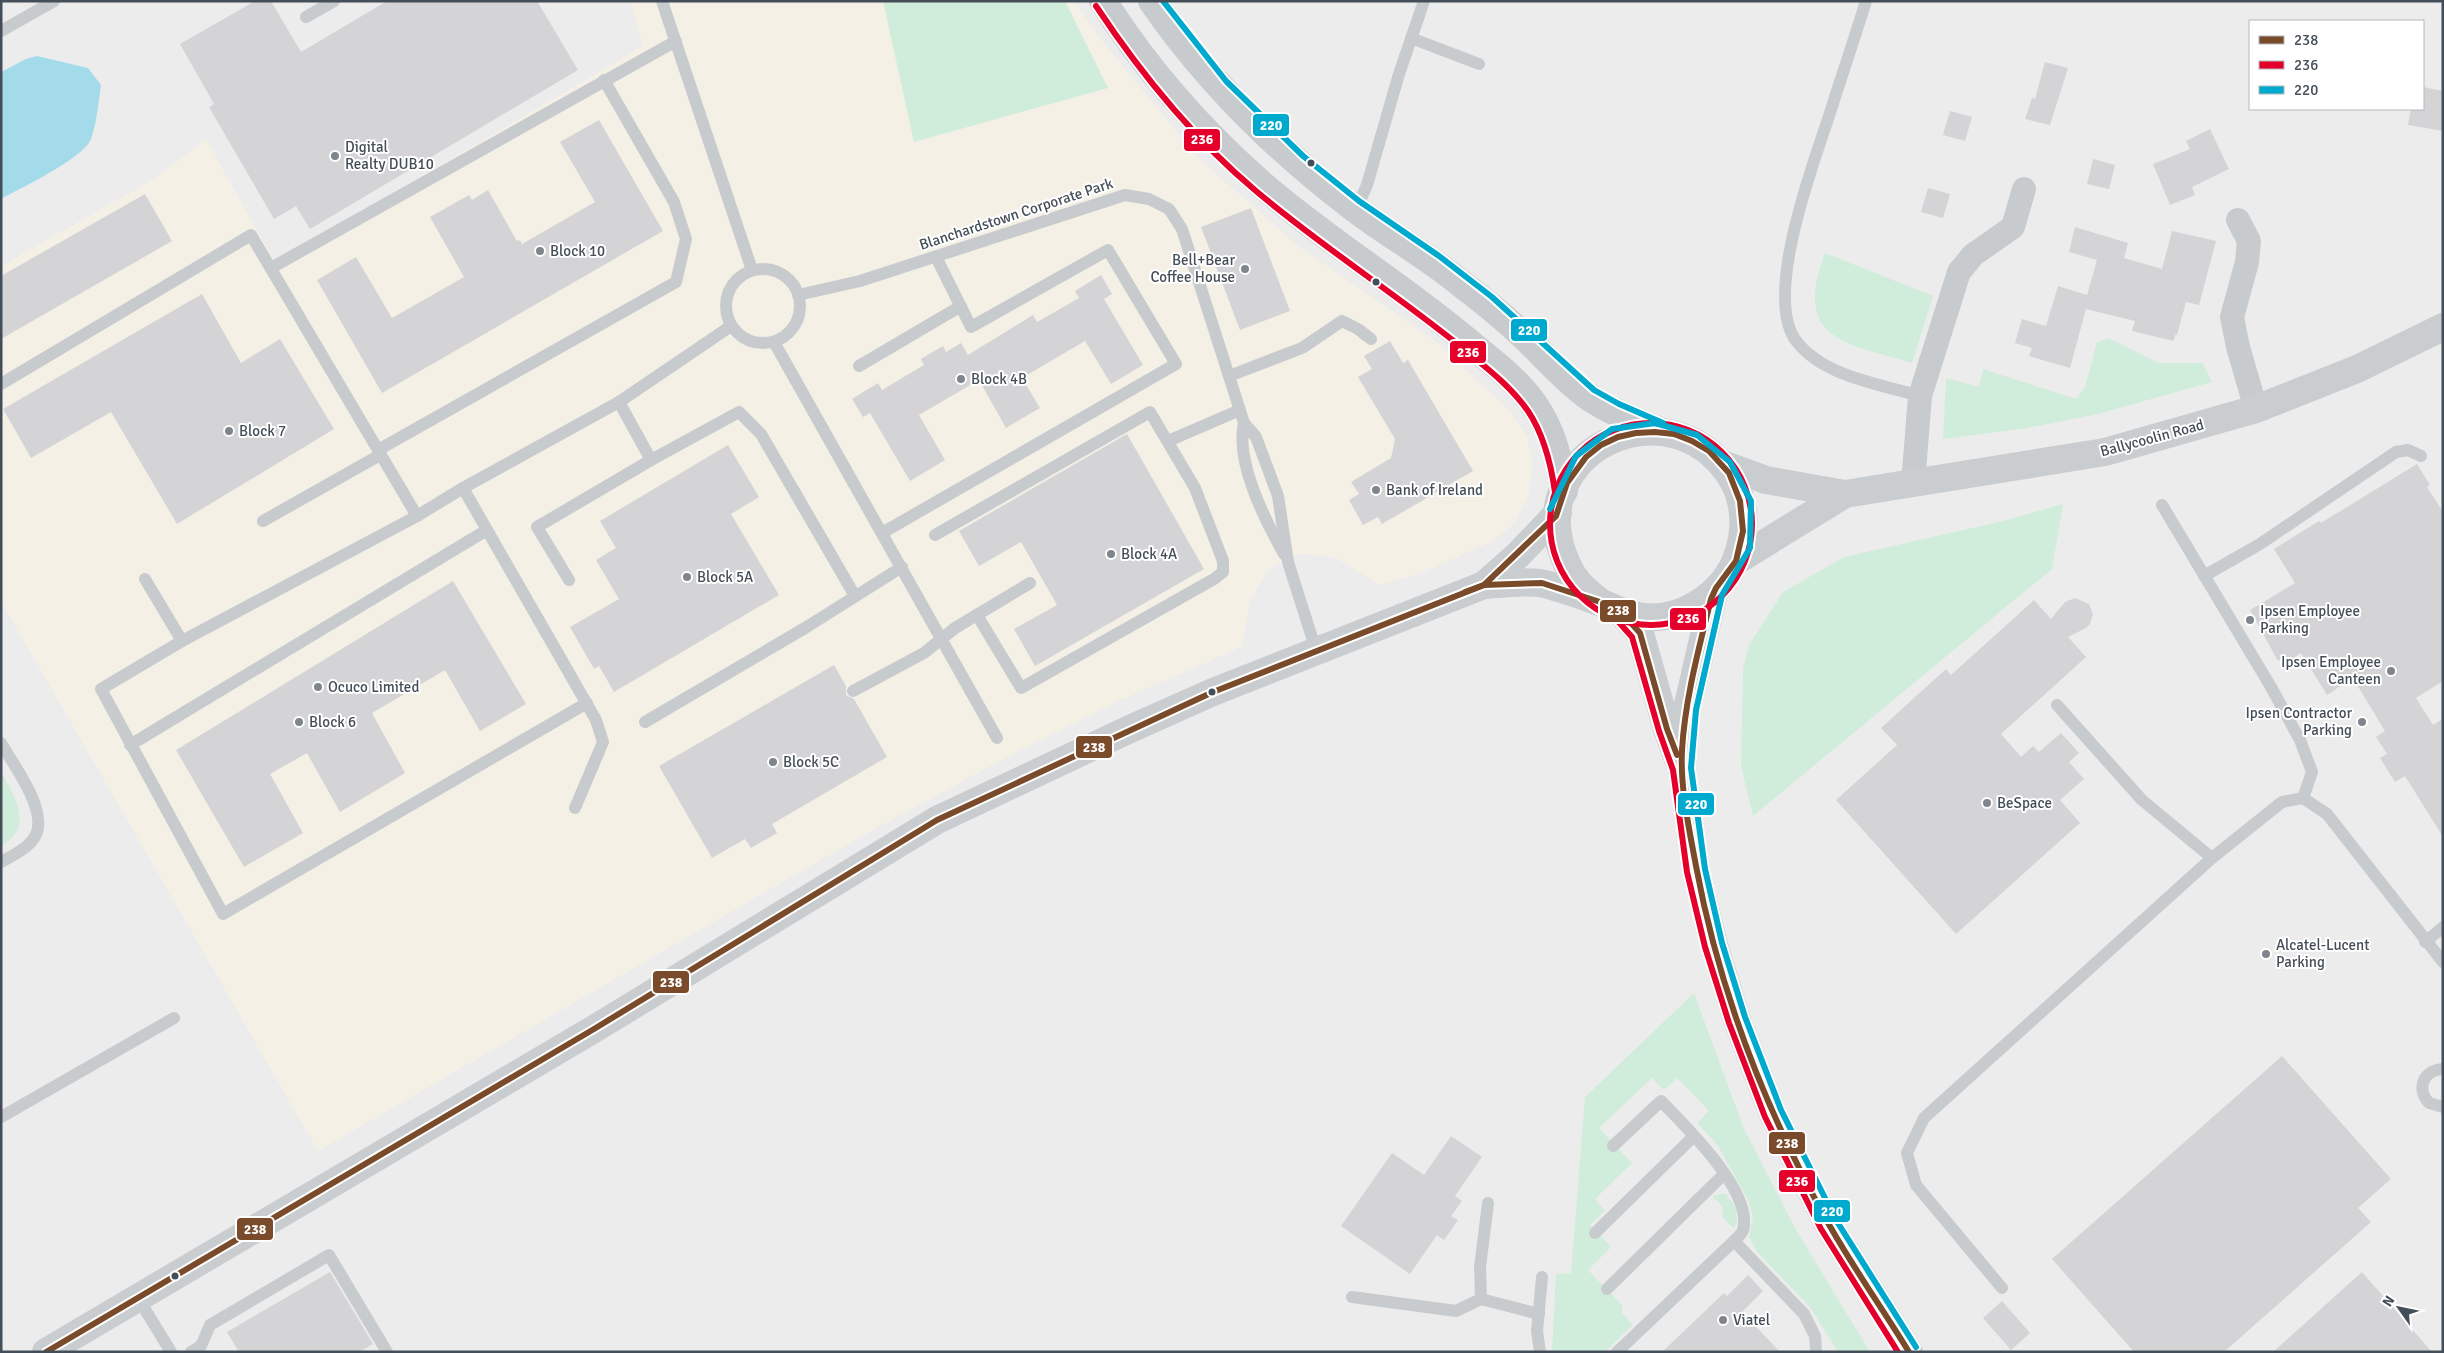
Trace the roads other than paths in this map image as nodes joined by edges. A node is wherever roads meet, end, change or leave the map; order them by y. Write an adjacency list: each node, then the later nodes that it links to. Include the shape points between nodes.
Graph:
1 (54, 1): 9 (lane)
2 (334, 1): 8 (lane)
3 (662, 1): 11 (lane)
4 (1103, 1): 43 (street, via 1129,42 1172,96 1260,182 1311,225 1446,323 1513,380 1535,405 1549,429 1558,458)
5 (1152, 1): 15 (street, via 1178,39 1223,93 1294,160)
6 (1424, 1): 10 (lane)
7 (1866, 1): 29 (lane, via 1798,214 1786,278 1787,319 1796,342 1814,358 1835,370)
8 (306, 17)
9 (1, 31)
10 (1411, 38): 12 (lane); 15 (lane, via 1367,185)
11 (676, 41): 13 (lane); 19 (lane)
12 (1479, 64)
13 (604, 80): 18 (lane); 36 (lane, via 674,202 686,239 676,282)
14 (2024, 189): 29 (street, via 2013,227 1973,255 1959,272)
15 (1356, 210): 34 (street, via 1459,281 1530,342 1561,375 1589,396 1618,414)
16 (2238, 220): 31 (street, via 2249,241 2247,262 2232,316)
17 (936, 257): 20 (lane, Blanchardstown Corporate Park, via 860,281); 21 (lane); 27 (lane, Blanchardstown Corporate Park, via 1125,195 1149,199 1169,209 1182,228)
18 (271, 268): 28 (lane, via 251,236); 36 (lane)
19 (752, 270): 20 (lane, via 780,273 793,284); 22 (lane, via 737,279 728,293 726,310)
20 (798, 295): 25 (lane, via 800,306 793,329)
21 (961, 306): 26 (lane); 48 (lane, via 972,327 1108,250 1176,364)
22 (731, 326): 25 (lane, via 739,336 750,341); 30 (lane)
23 (2443, 328): 31 (main road, Ballycoolin Road, via 2357,369)
24 (1371, 339): 27 (lane, via 1342,321 1302,348)
25 (774, 342): 48 (lane)
26 (859, 366)
27 (1229, 376): 32 (lane, Blanchardstown Corporate Park)
28 (1, 384)
29 (1920, 396): 40 (street)
30 (619, 402): 38 (lane); 41 (lane)
31 (2256, 408): 40 (main road, Ballycoolin Road, via 2105,452)
32 (1240, 410): 33 (lane, Blanchardstown Corporate Park); 35 (lane)
33 (1244, 423): 51 (lane, Blanchardstown Corporate Park, via 1256,437 1278,496); 51 (lane, Blanchardstown Corporate Park, via 1241,436 1250,475 1265,520)
34 (1660, 431): 39 (main road, via 1684,437 1708,450); 43 (main road, via 1628,434 1597,448 1575,469)
35 (1168, 441): 49 (lane, via 1150,412); 61 (lane, via 1195,488 1223,561 1222,572 1021,688)
36 (379, 452): 45 (lane); 46 (lane)
37 (2421, 456): 53 (lane, via 2408,450 2396,452 2300,518)
38 (651, 460): 55 (lane, via 537,527); 59 (lane, via 739,412 761,434)
39 (1722, 464): 42 (main road, Ballycoolin Road, via 1766,480); 50 (main road, via 1739,493 1743,510 1744,527)
40 (1913, 484): 42 (main road, Ballycoolin Road)
41 (462, 488): 45 (lane); 47 (lane)
42 (1845, 494): 50 (main road, Ballycoolin Road)
43 (1561, 502): 57 (main road, via 1518,555); 60 (main road, via 1558,536 1564,558 1577,582)
44 (2162, 505): 53 (lane)
45 (417, 516): 63 (lane)
46 (263, 521)
47 (488, 530): 66 (lane); 71 (lane)
48 (882, 533): 52 (lane)
49 (935, 535)
50 (1736, 561): 58 (main road)
51 (1288, 562): 64 (lane, Blanchardstown Corporate Park)
52 (902, 567): 59 (lane); 62 (lane)
53 (2204, 576): 73 (lane, via 2300,740 2312,772)
54 (145, 579): 63 (lane)
55 (569, 580)
56 (1030, 583): 61 (lane)
57 (1484, 585): 60 (main road, via 1542,583); 64 (main road)
58 (1714, 592): 60 (main road, via 1682,612 1659,617 1640,617); 72 (main road, via 1688,709)
59 (855, 596): 68 (lane)
60 (1610, 607): 72 (main road, via 1640,633 1667,729)
61 (977, 615): 62 (lane)
62 (943, 639): 65 (lane, via 924,653); 69 (lane)
63 (182, 641): 71 (lane, via 101,689)
64 (1316, 650): 93 (main road, via 1130,729 937,820 594,1029)
65 (853, 691)
66 (587, 703): 71 (lane, via 223,914); 74 (lane, via 603,742)
67 (2057, 705): 75 (lane, via 2142,800)
68 (645, 722)
69 (997, 738)
70 (1, 743): 76 (lane, via 33,798 39,817 37,834 25,847)
71 (130, 745)
72 (1682, 768): 104 (main road, via 1696,871 1714,945 1737,1020 1770,1106 1828,1224)
73 (2303, 798): 75 (lane, via 2282,802); 78 (lane, via 2327,814)
74 (575, 808)
75 (2212, 858): 91 (lane, via 1924,1118 1907,1153 1916,1185)
76 (1, 862)
77 (2443, 928): 78 (lane)
78 (2425, 942): 79 (lane)
79 (2443, 962)
80 (174, 1018): 83 (lane)
81 (2443, 1069): 82 (lane, via 2431,1072 2423,1081 2422,1093 2429,1103)
82 (2443, 1107)
83 (1, 1117)
84 (1694, 1136): 85 (lane, via 1661,1101); 86 (lane, via 1712,1154); 88 (lane)
85 (1613, 1146)
86 (1724, 1174): 89 (lane, via 1744,1208 1743,1231); 92 (lane)
87 (1488, 1203): 95 (lane, via 1480,1267)
88 (1595, 1233)
89 (1734, 1242): 102 (lane); 103 (lane, via 1804,1314 1815,1336)
90 (1542, 1277): 96 (lane)
91 (2002, 1288)
92 (1607, 1289)
93 (138, 1298): 97 (main road); 98 (lane)
94 (1352, 1298): 95 (lane, via 1456,1311)
95 (1481, 1300): 96 (lane)
96 (1539, 1314): 101 (lane)
97 (46, 1352)
98 (171, 1352)
99 (191, 1352): 100 (lane, via 201,1346 210,1325 329,1255)
100 (387, 1352)
101 (1540, 1352)
102 (1617, 1352)
103 (1816, 1352)
104 (1908, 1352)

